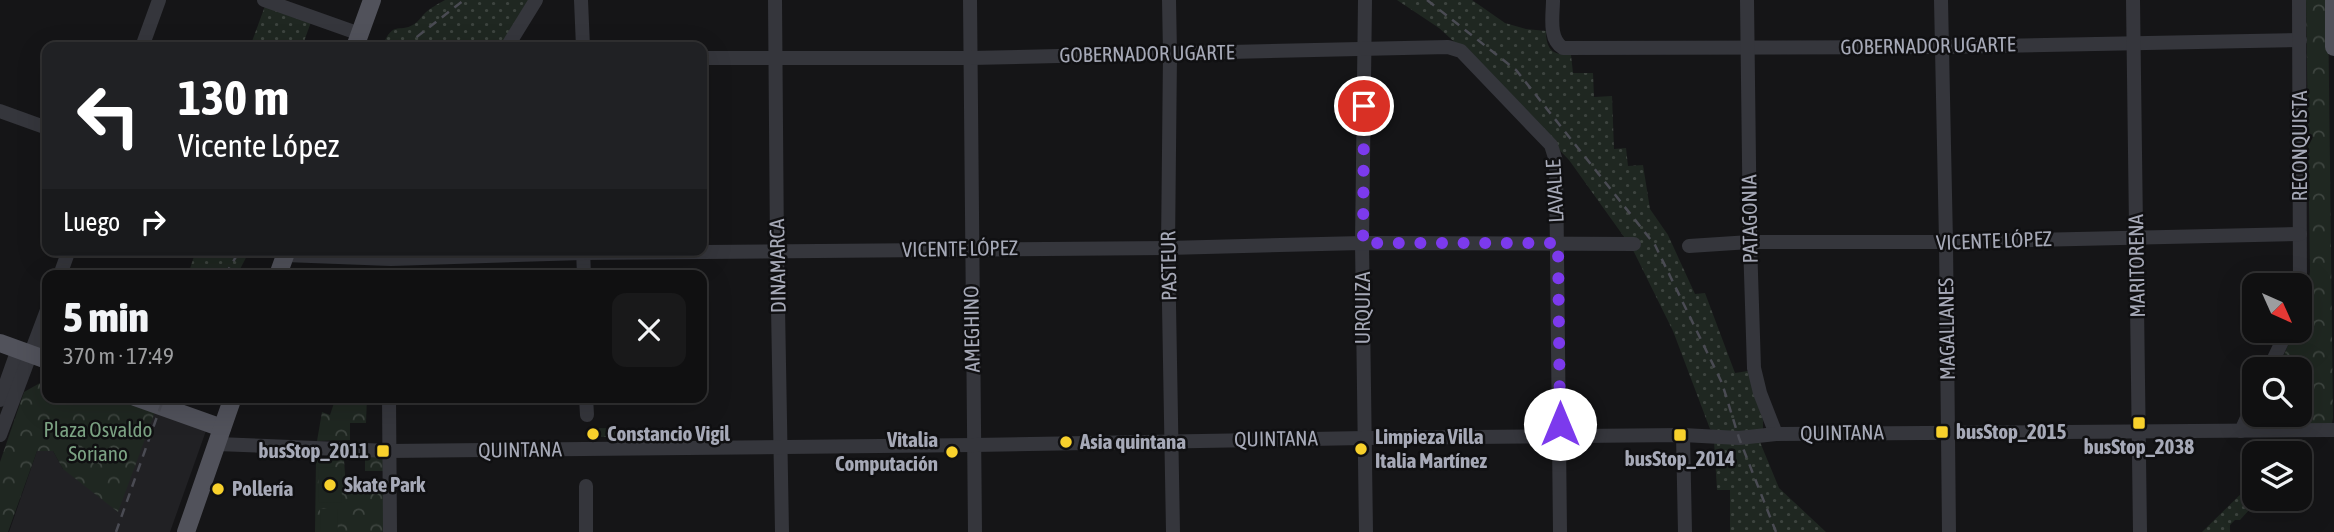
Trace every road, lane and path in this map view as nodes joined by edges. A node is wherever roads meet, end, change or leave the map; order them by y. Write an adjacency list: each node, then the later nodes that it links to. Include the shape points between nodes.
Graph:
1 (159, 0): 19 (street)
2 (264, 0): 17 (street)
3 (372, 0): 17 (main road)
4 (536, 0): 20 (street)
5 (581, 0): 21 (street)
6 (775, 0): 27 (street, DINAMARCA)
7 (970, 0): 29 (street, AMEGHINO)
8 (1169, 0): 26 (street, PASTEUR)
9 (1365, 0): 25 (street, URQUIZA)
10 (1553, 0): 22 (street, GOBERNADOR UGARTE, via 1553,38 1563,48)
11 (1747, 0): 22 (street, PATAGONIA)
12 (1941, 0): 23 (street, MAGALLANES)
13 (2133, 0): 18 (street, MARITORENA)
14 (2299, 0): 16 (street, RECONQUISTA)
15 (2334, 0): 24 (main road)
16 (2300, 40): 18 (street, GOBERNADOR UGARTE); 33 (street, RECONQUISTA)
17 (357, 41)
18 (2134, 41): 23 (street, GOBERNADOR UGARTE); 34 (street, MARITORENA)
19 (144, 42)
20 (510, 42)
21 (583, 42)
22 (1747, 47): 23 (street, GOBERNADOR UGARTE); 35 (street, PATAGONIA)
23 (1941, 47): 36 (street, MAGALLANES)
24 (2334, 47)
25 (1365, 51): 26 (street, GOBERNADOR UGARTE); 32 (street, GOBERNADOR UGARTE, via 1448,47 1461,51); 37 (street, URQUIZA)
26 (1170, 53): 29 (street, GOBERNADOR UGARTE); 41 (street, PASTEUR)
27 (776, 57): 28 (street, GOBERNADOR UGARTE); 29 (street, GOBERNADOR UGARTE); 44 (street, DINAMARCA)
28 (707, 58)
29 (971, 58): 42 (street, AMEGHINO)
30 (0, 111): 31 (street)
31 (42, 126)
32 (1551, 145): 38 (street, LAVALLE, via 1556,161)
33 (2300, 234): 34 (street, VICENTE LÓPEZ); 45 (street, RECONQUISTA)
34 (2136, 236): 36 (street, VICENTE LÓPEZ); 57 (street, MARITORENA)
35 (1750, 242): 36 (street, VICENTE LÓPEZ); 40 (street, VICENTE LÓPEZ); 61 (street, PATAGONIA, via 1754,368)
36 (1946, 242): 60 (street, MAGALLANES)
37 (1363, 243): 38 (street, VICENTE LÓPEZ); 41 (street, VICENTE LÓPEZ); 66 (street, URQUIZA)
38 (1558, 243): 39 (street, VICENTE LÓPEZ); 65 (street, LAVALLE)
39 (1634, 244)
40 (1689, 246)
41 (1168, 247): 42 (street, VICENTE LÓPEZ); 67 (street, PASTEUR)
42 (971, 248): 44 (street, VICENTE LÓPEZ); 68 (street, AMEGHINO)
43 (707, 251): 44 (street, VICENTE LÓPEZ)
44 (777, 251): 69 (street, DINAMARCA)
45 (2300, 273)
46 (42, 320): 48 (street)
47 (0, 343): 48 (main road)
48 (23, 356): 49 (main road); 50 (street); 62 (street)
49 (42, 367)
50 (0, 400)
51 (148, 403): 64 (main road)
52 (231, 403): 64 (main road)
53 (389, 403): 70 (street)
54 (586, 403): 55 (street)
55 (587, 415)
56 (2243, 427): 59 (street)
57 (2139, 430): 59 (street, QUINTANA); 60 (street, QUINTANA); 82 (street, MARITORENA)
58 (2334, 430): 59 (street, QUINTANA)
59 (2241, 431)
60 (1948, 432): 61 (street, QUINTANA); 81 (street, MAGALLANES)
61 (1776, 434): 63 (street, QUINTANA, via 1739,438)
62 (0, 435)
63 (1683, 435): 65 (street, QUINTANA); 80 (street)
64 (219, 436): 70 (street, QUINTANA); 72 (main road)
65 (1560, 437): 66 (street, QUINTANA); 79 (street, LAVALLE)
66 (1364, 438): 67 (street, QUINTANA); 78 (street, URQUIZA)
67 (1173, 441): 68 (street, QUINTANA); 77 (street, PASTEUR)
68 (974, 445): 69 (street, QUINTANA); 76 (street, AMEGHINO)
69 (782, 447): 70 (street, QUINTANA); 75 (street, DINAMARCA)
70 (389, 452): 73 (street)
71 (586, 486): 74 (street)
72 (186, 532)
73 (390, 532)
74 (586, 532)
75 (782, 532)
76 (975, 532)
77 (1173, 532)
78 (1366, 532)
79 (1560, 532)
80 (1685, 532)
81 (1949, 532)
82 (2140, 532)

